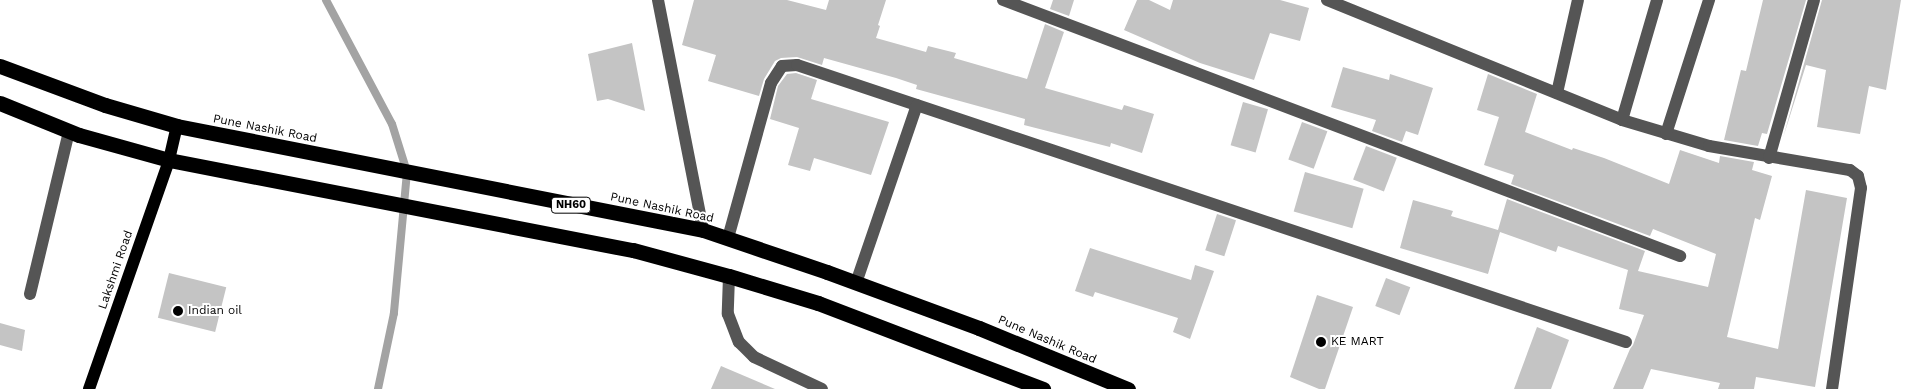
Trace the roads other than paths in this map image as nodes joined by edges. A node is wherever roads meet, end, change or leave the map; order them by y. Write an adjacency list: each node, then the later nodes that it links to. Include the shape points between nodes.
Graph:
1 (658, 0): 18 (street)
2 (1003, 0): 20 (street)
3 (1327, 0): 9 (street)
4 (1578, 0): 9 (street)
5 (1657, 0): 12 (street)
6 (1709, 0): 15 (street)
7 (1814, 0): 16 (street)
8 (0, 66): 13 (highway, Pune Nashik Road / NH60, via 105,105)
9 (1557, 93): 12 (street)
10 (0, 103): 14 (highway)
11 (916, 105): 19 (street, via 798,65 782,66 771,83); 22 (street); 24 (street)
12 (1622, 120): 15 (street)
13 (177, 126): 17 (main road, Lakshmi Road); 18 (highway, Pune Nashik Road / NH60)
14 (69, 130): 17 (highway); 23 (street)
15 (1666, 134): 16 (street)
16 (1768, 158): 29 (street, via 1850,170 1858,176 1861,188)
17 (169, 160): 21 (highway, via 633,250); 25 (main road, Lakshmi Road)
18 (703, 230): 19 (highway, Pune Nashik Road / NH60)
19 (728, 238): 22 (highway, Pune Nashik Road / NH60)
20 (1680, 256)
21 (729, 276): 26 (street, via 728,314 739,342 754,357); 27 (highway, via 818,303)
22 (856, 283): 28 (highway, Pune Nashik Road / NH60, via 979,328)
23 (30, 294)
24 (1626, 342)
25 (89, 389)
26 (822, 389)
27 (1043, 389)
28 (1128, 389)
29 (1832, 389)

